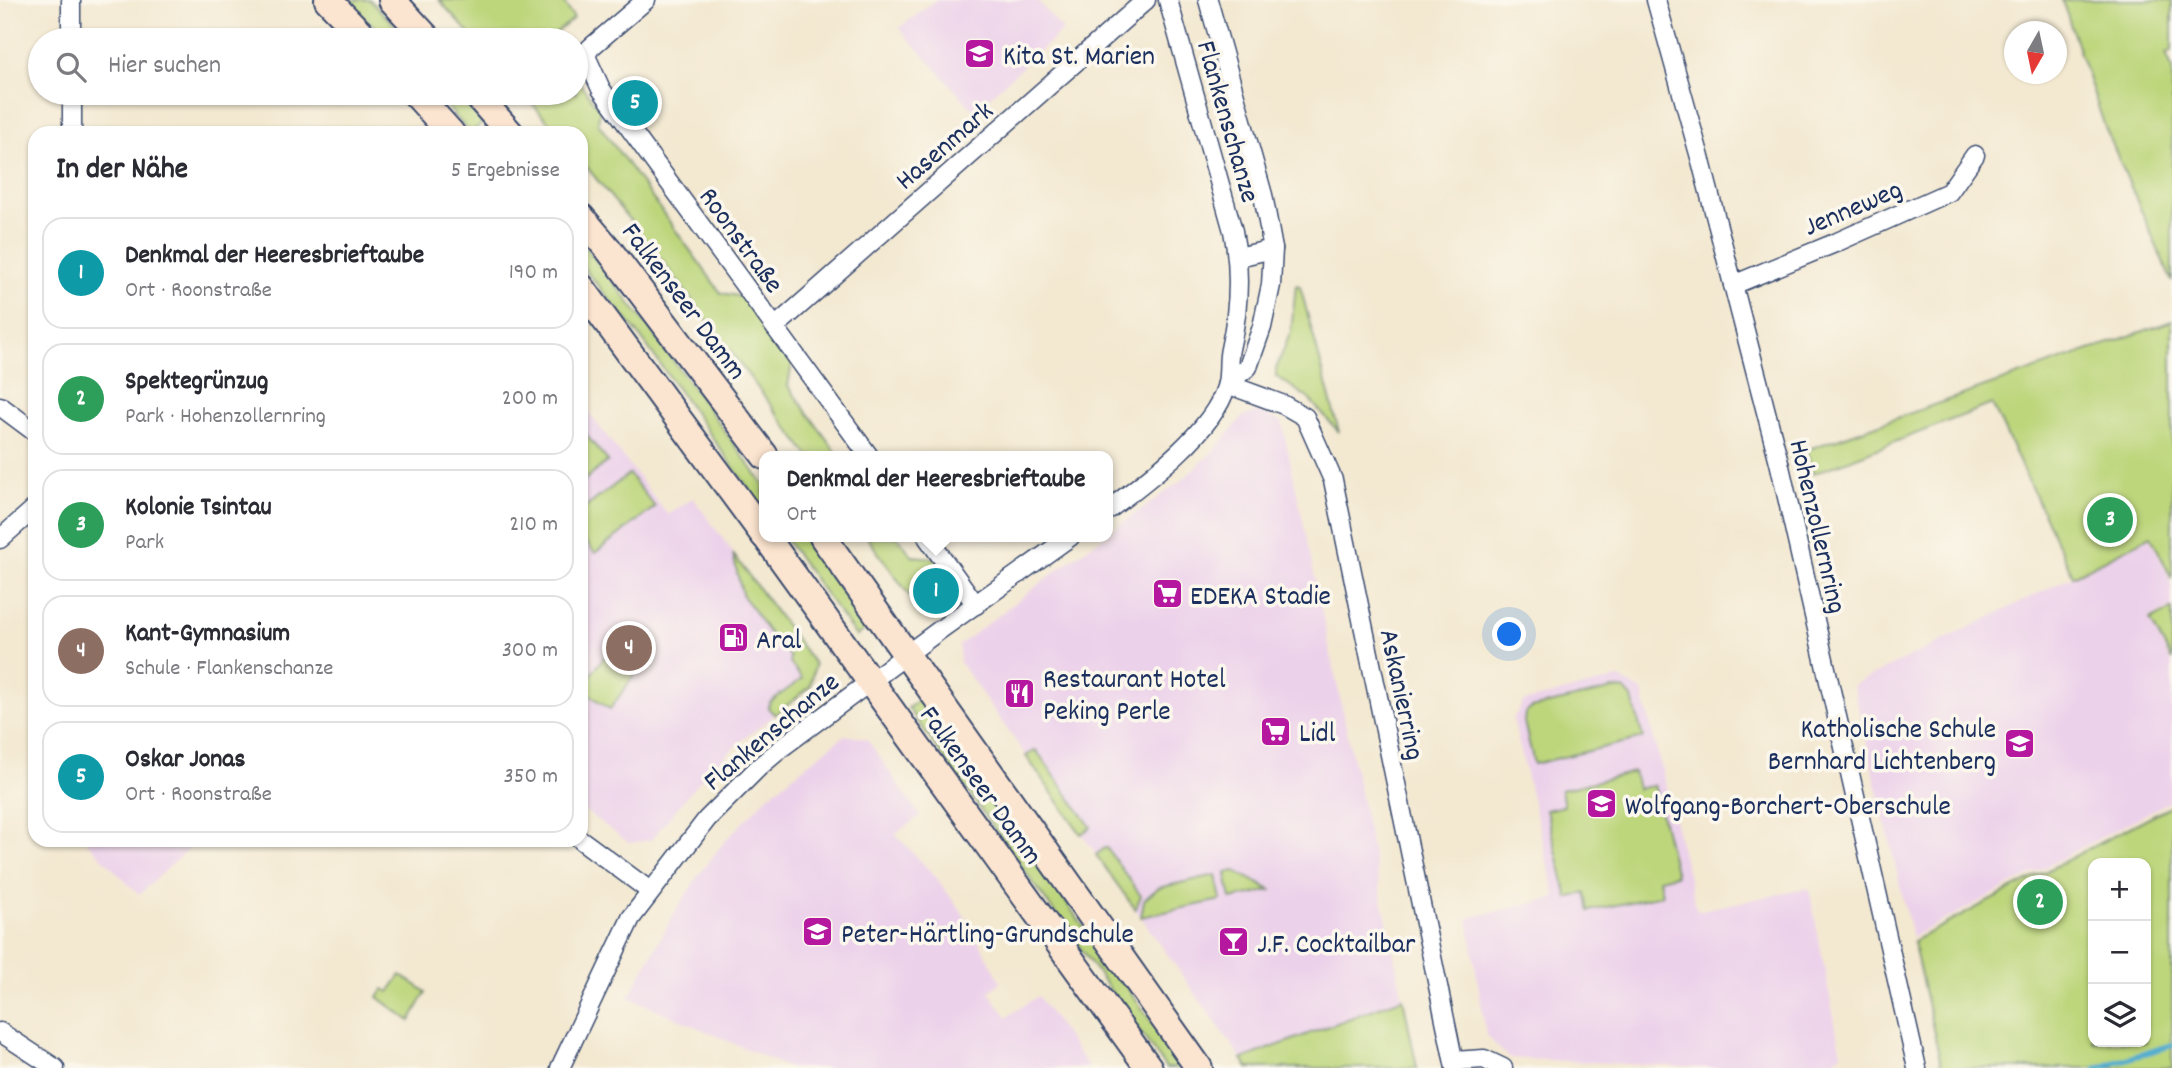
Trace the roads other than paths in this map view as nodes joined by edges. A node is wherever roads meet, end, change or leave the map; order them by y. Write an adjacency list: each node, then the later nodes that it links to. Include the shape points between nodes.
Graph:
1 (71, 0): 9 (street)
2 (328, 0): 10 (main road)
3 (392, 0): 11 (main road)
4 (646, 0): 12 (street, Roonstraße)
5 (1146, 0): 26 (street, Hasenmark)
6 (1168, 0): 23 (street, Flankenschanze)
7 (1208, 0): 22 (street, Flankenschanze, via 1263,195)
8 (1656, 0): 24 (street, Hohenzollernring)
9 (71, 28)
10 (355, 28)
11 (418, 28)
12 (588, 52)
13 (588, 60): 26 (street, Roonstraße, via 601,89)
14 (72, 105): 17 (street)
15 (426, 105): 18 (main road)
16 (486, 105): 19 (main road)
17 (72, 126)
18 (445, 126)
19 (504, 126)
20 (1975, 155): 24 (street, Jenneweg, via 1949,192)
21 (588, 225): 30 (main road, Falkenseer Damm)
22 (1273, 249): 23 (street); 27 (street, Flankenschanze, via 1262,327 1248,367)
23 (1238, 257): 27 (street, Flankenschanze)
24 (1733, 285): 52 (street, Hohenzollernring, via 1805,572)
25 (588, 296): 34 (main road, Falkenseer Damm)
26 (775, 327): 31 (street, Roonstraße)
27 (1227, 384): 32 (street, Flankenschanze, via 1194,437); 46 (street, Askanierring, via 1305,417 1332,480)
28 (0, 406): 29 (street)
29 (28, 420)
30 (761, 451)
31 (865, 451)
32 (1113, 506)
33 (28, 514): 35 (street)
34 (759, 528)
35 (0, 539)
36 (769, 542): 42 (main road, Falkenseer Damm)
37 (827, 542): 41 (main road, Falkenseer Damm)
38 (931, 542): 40 (street)
39 (1063, 542): 40 (street, Flankenschanze)
40 (976, 605): 41 (street, Flankenschanze)
41 (906, 654): 42 (street, Flankenschanze); 50 (main road, Falkenseer Damm)
42 (870, 681): 44 (street, Flankenschanze, via 759,767 707,819); 49 (main road, Falkenseer Damm)
43 (588, 845): 44 (street)
44 (650, 891): 48 (street, Flankenschanze, via 631,918)
45 (0, 1032): 47 (street)
46 (1454, 1065): 51 (street, via 1484,1059)
47 (55, 1068)
48 (560, 1068)
49 (1149, 1068)
50 (1199, 1068)
51 (1503, 1068)
52 (1917, 1068)

